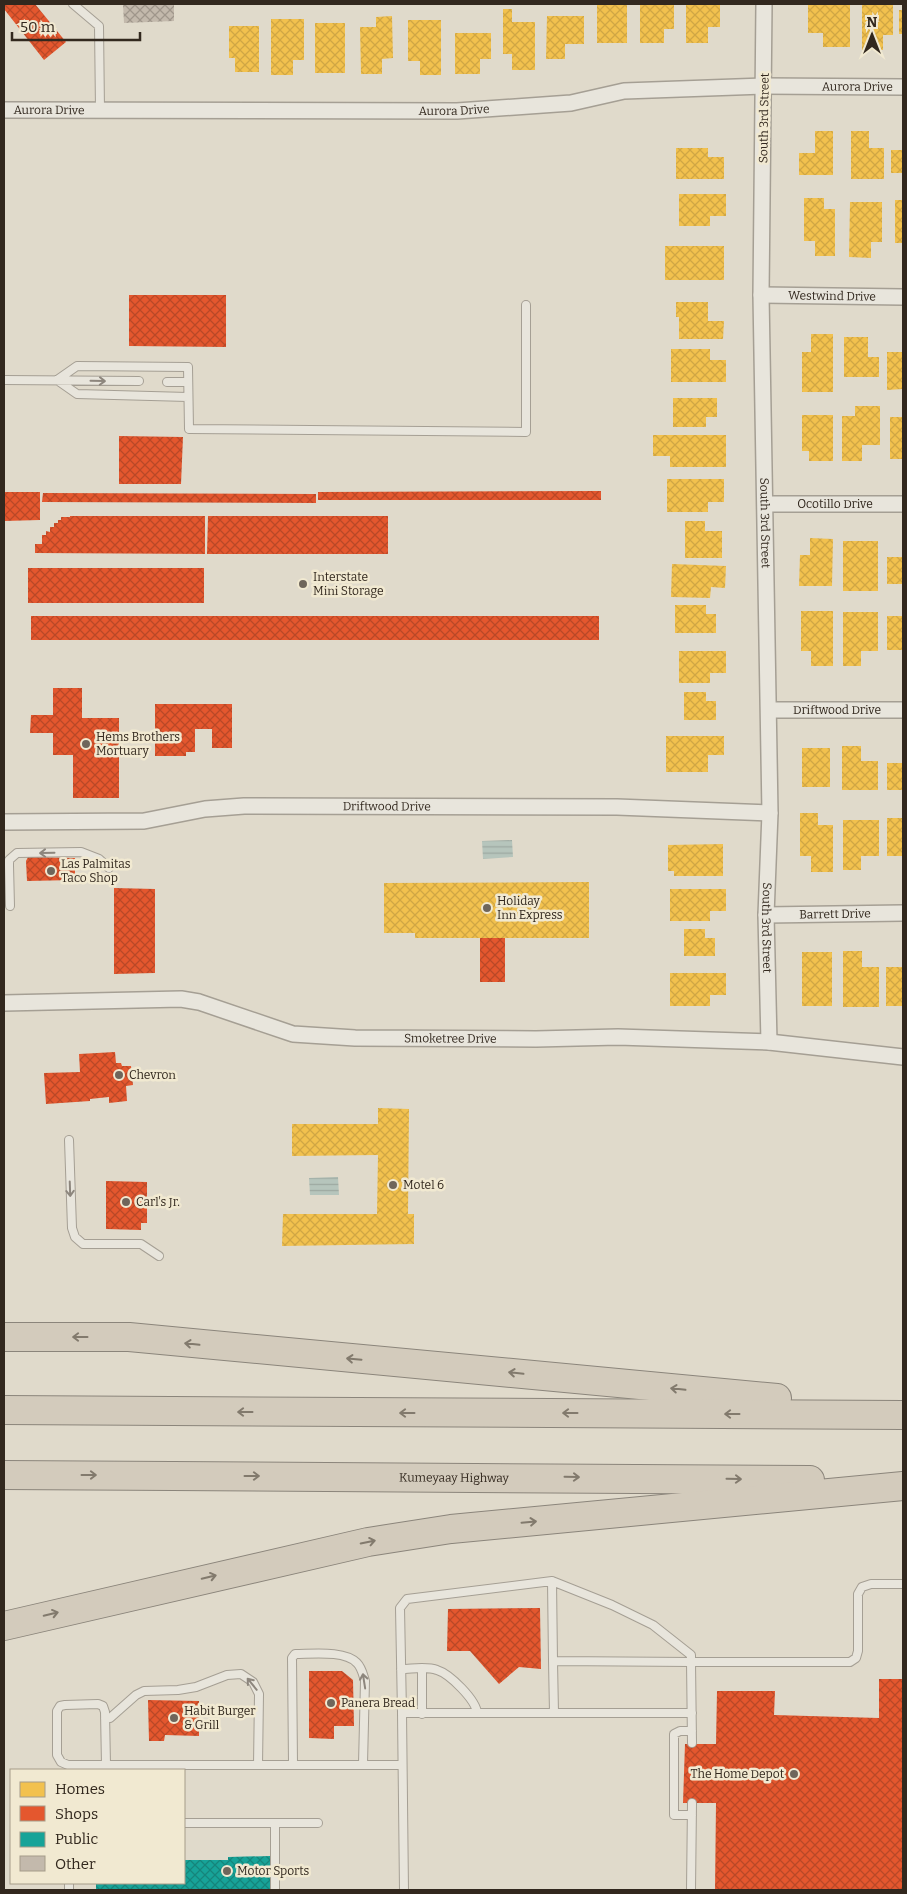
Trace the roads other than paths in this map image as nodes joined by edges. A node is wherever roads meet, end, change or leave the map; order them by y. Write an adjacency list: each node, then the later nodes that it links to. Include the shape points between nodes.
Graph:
1 (74, 4): 6 (lane, via 100,26)
2 (764, 4): 3 (street, South 3rd Street)
3 (764, 86): 4 (street, Aurora Drive); 6 (street, Aurora Drive, via 624,91 571,103 457,111); 7 (street, South 3rd Street)
4 (903, 87)
5 (4, 110): 6 (street, Aurora Drive)
6 (100, 110)
7 (762, 294): 8 (street, Westwind Drive); 16 (street, South 3rd Street)
8 (903, 297)
9 (526, 305): 15 (lane, via 526,432 189,429)
10 (4, 380): 11 (lane)
11 (57, 380): 12 (lane, one-way to 12); 14 (lane, via 78,366 188,367); 15 (lane, via 76,394)
12 (139, 381)
13 (167, 382): 14 (lane)
14 (188, 382): 15 (lane)
15 (188, 397)
16 (766, 504): 17 (street, Ocotillo Drive); 18 (street, South 3rd Street)
17 (903, 504)
18 (769, 710): 19 (street, Driftwood Drive); 20 (street, South 3rd Street)
19 (903, 710)
20 (770, 813): 21 (street, Driftwood Drive, via 617,807 244,806 205,809 144,821); 25 (street, South 3rd Street)
21 (4, 822)
22 (109, 868): 23 (lane, one-way to 23, via 81,852 17,853 9,860)
23 (10, 906)
24 (903, 913): 25 (street, Barrett Drive)
25 (766, 915): 27 (street, South 3rd Street)
26 (4, 1003): 27 (street, Smoketree Drive, via 181,999 200,1002 293,1034 350,1038 536,1040 618,1037)
27 (769, 1042): 28 (street, Smoketree Drive)
28 (903, 1057)
29 (69, 1140): 30 (lane, one-way to 30, via 75,1237 83,1244 141,1244)
30 (159, 1256)
31 (4, 1337): 33 (highway, one-way to 31, via 797,1400 129,1337)
32 (4, 1410): 33 (highway, one-way to 32)
33 (864, 1414): 34 (highway)
34 (903, 1415)
35 (4, 1475): 36 (highway, Kumeyaay Highway, one-way to 36)
36 (903, 1480)
37 (903, 1486): 40 (highway, one-way to 37, via 368,1542 433,1532)
38 (552, 1581): 41 (lane); 42 (lane, via 653,1625 691,1655); 43 (lane, via 407,1599 400,1608)
39 (903, 1584): 42 (lane, via 862,1587 858,1594 858,1651 850,1662)
40 (4, 1626)
41 (553, 1661): 42 (lane); 47 (lane)
42 (691, 1662): 48 (lane)
43 (401, 1669): 44 (lane); 45 (lane)
44 (422, 1669): 46 (lane, via 437,1670 447,1675 475,1704); 49 (lane)
45 (402, 1713): 49 (lane); 57 (lane)
46 (477, 1713): 47 (lane); 49 (lane)
47 (554, 1713): 48 (lane)
48 (692, 1713): 51 (lane)
49 (422, 1714)
50 (105, 1718): 55 (lane); 56 (lane, one-way to 50, via 259,1694 253,1682 241,1674 227,1675 187,1688 144,1691 110,1718); 58 (lane, via 103,1706 98,1704 60,1706 57,1711 57,1755)
51 (692, 1731): 52 (lane); 60 (lane, via 674,1734 673,1763 674,1815)
52 (692, 1744)
53 (293, 1764): 54 (lane); 54 (lane, one-way to 53, via 365,1681 357,1663 348,1657 330,1654 293,1656); 56 (lane)
54 (364, 1764): 57 (lane)
55 (106, 1765): 56 (lane); 58 (lane)
56 (258, 1765)
57 (402, 1765): 65 (lane)
58 (68, 1768)
59 (692, 1803): 60 (lane)
60 (692, 1815): 66 (lane)
61 (185, 1823): 62 (lane)
62 (275, 1823): 63 (lane); 64 (lane)
63 (318, 1823)
64 (275, 1890)
65 (404, 1890)
66 (692, 1890)

